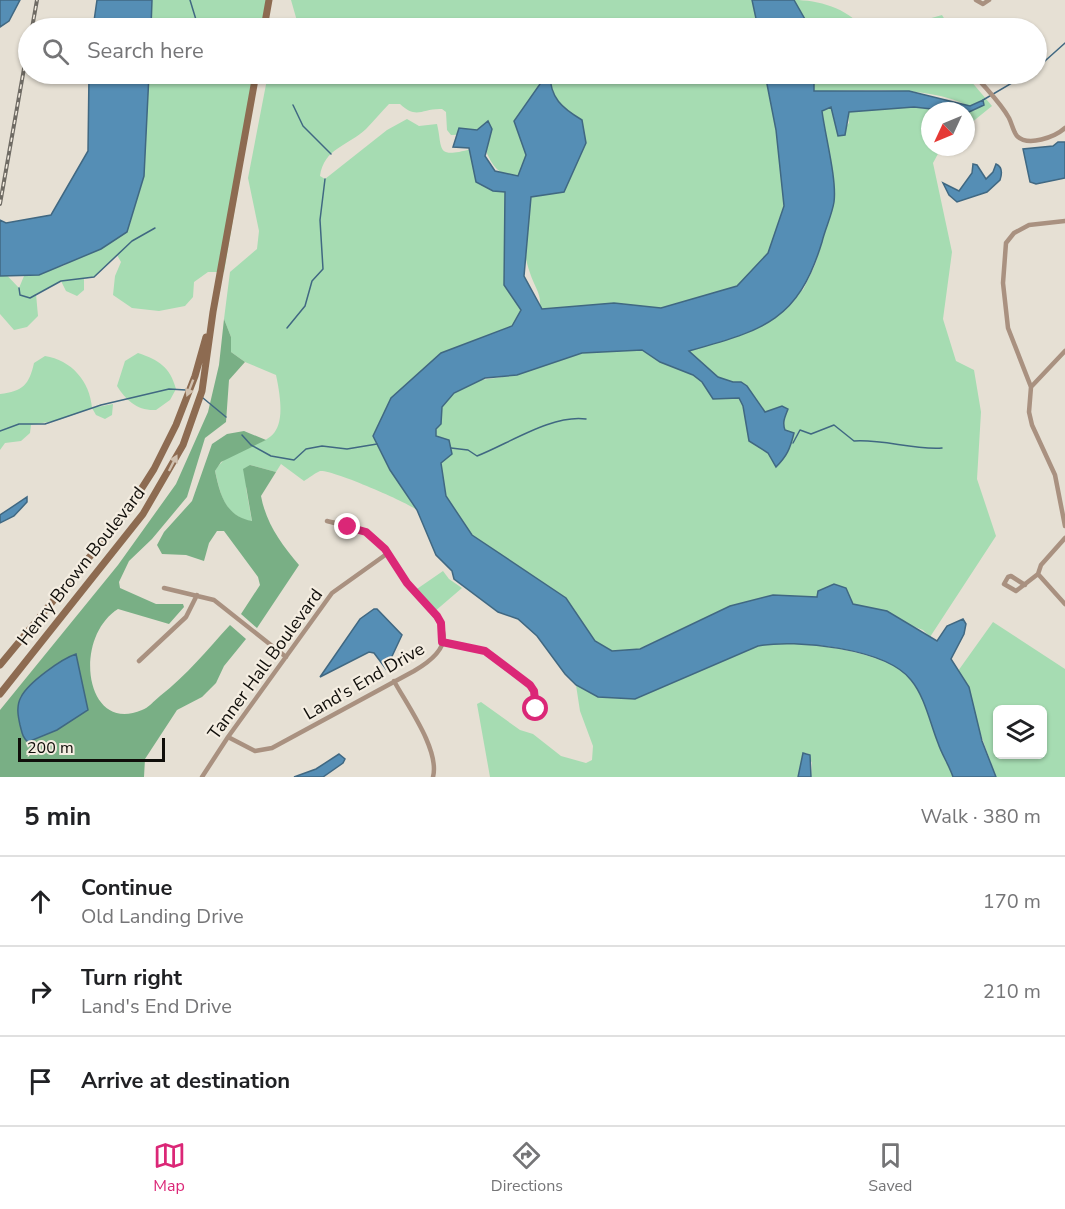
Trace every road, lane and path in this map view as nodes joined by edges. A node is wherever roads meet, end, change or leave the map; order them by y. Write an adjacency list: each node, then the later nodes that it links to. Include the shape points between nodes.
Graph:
1 (269, 0): 4 (main road)
2 (976, 0): 3 (street, via 983,4)
3 (989, 0)
4 (266, 18)
5 (254, 84): 9 (main road, Henry Brown Boulevard)
6 (982, 84): 7 (street, via 1009,118 1017,136 1024,140 1053,136)
7 (1065, 128)
8 (1065, 221): 11 (street, via 1029,225 1006,243 1003,304 1015,351)
9 (213, 312): 24 (main road, Henry Brown Boulevard, one-way to 24, via 195,376 154,469 126,513); 26 (main road, Henry Brown Boulevard, one-way to 9, via 143,514 163,483 183,445 202,391)
10 (1065, 351): 11 (street)
11 (1031, 387): 13 (street, via 1032,425 1055,475)
12 (327, 521): 15 (street, Land's End Drive, via 366,532)
13 (1065, 526)
14 (1065, 538): 16 (street)
15 (388, 553): 21 (street, Land's End Drive, via 407,583 437,616); 22 (street, Tanner Hall Boulevard, via 332,593)
16 (1038, 574): 17 (street); 20 (street)
17 (1025, 585)
18 (164, 588): 19 (street)
19 (197, 595): 22 (street, via 214,600); 23 (street, via 186,617)
20 (1065, 604)
21 (442, 642): 25 (street, Land's End Drive, via 433,660); 27 (street, via 485,651 530,685)
22 (286, 657): 28 (street, Tanner Hall Boulevard)
23 (139, 661)
24 (0, 665)
25 (394, 681): 28 (street, Land's End Drive, via 272,748 255,751); 30 (street, via 434,759)
26 (0, 694)
27 (536, 709)
28 (228, 737): 29 (street, Tanner Hall Boulevard)
29 (202, 777)
30 (433, 777)

